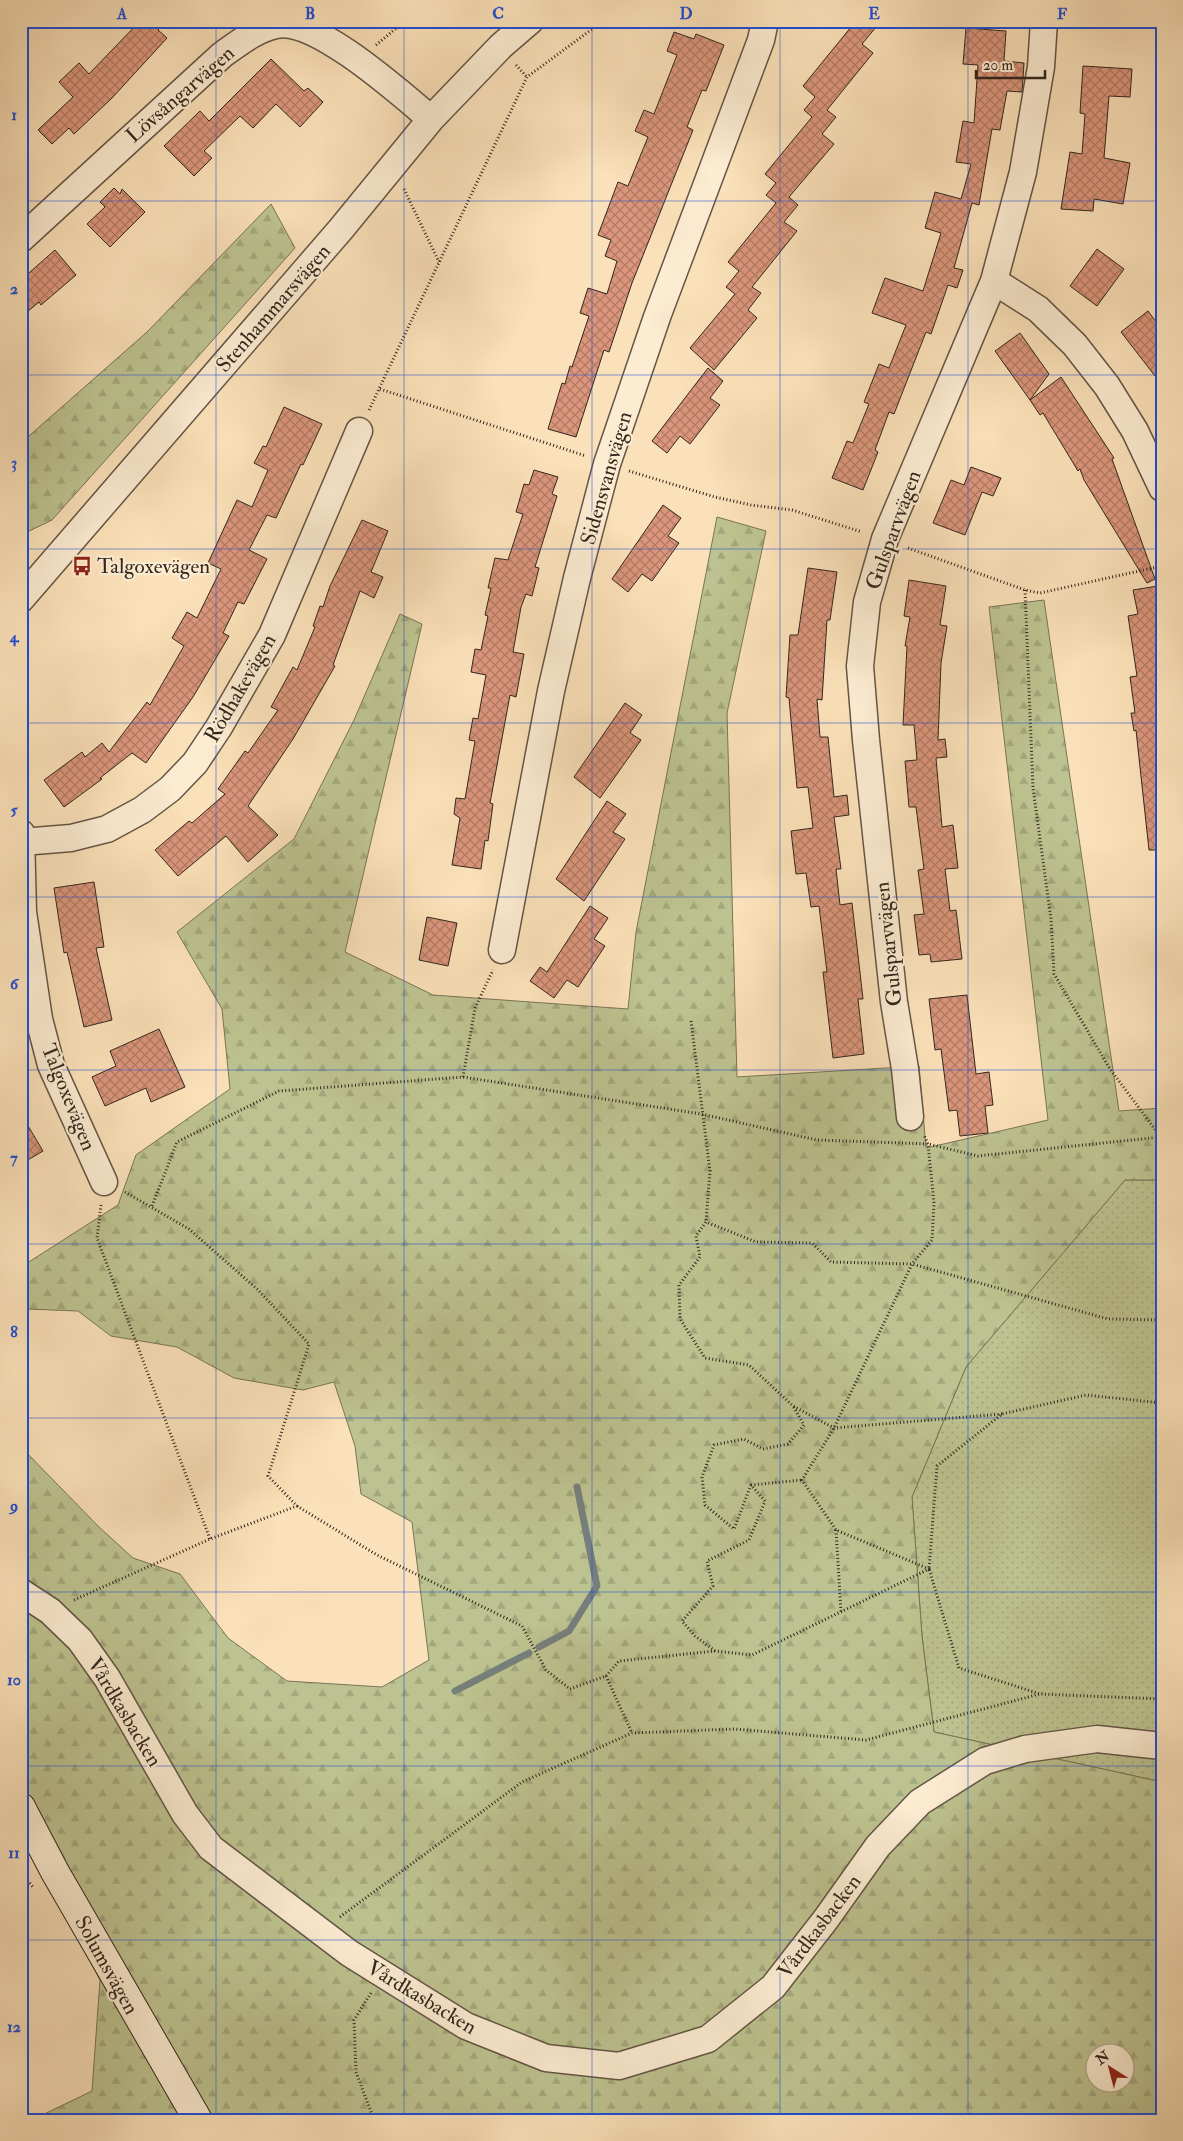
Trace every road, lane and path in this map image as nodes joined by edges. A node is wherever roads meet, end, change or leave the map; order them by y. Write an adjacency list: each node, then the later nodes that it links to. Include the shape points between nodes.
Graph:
1 (405, 21): 7 (path)
2 (530, 21): 9 (street, Stenhammarsvägen, via 501,46)
3 (603, 21): 8 (path)
4 (765, 21): 15 (street, Sidensvansvägen, via 761,40 657,316)
5 (1044, 21): 13 (street, Gulsparvvägen, via 1041,67 1023,172)
6 (510, 58): 8 (path)
7 (358, 59): 9 (street, Lövsångarvägen); 11 (street, Lövsångarvägen, via 298,27 278,24 259,30 222,55)
8 (527, 78): 12 (path)
9 (432, 119): 10 (street, Stenhammarsvägen)
10 (393, 166): 12 (path); 20 (street, Stenhammarsvägen)
11 (21, 239)
12 (439, 263): 15 (path, via 380,388)
13 (994, 281): 16 (street, via 1038,310 1075,345 1112,393 1135,431); 17 (street, Gulsparvvägen)
14 (359, 431): 21 (street, Rödhakevägen, via 272,635 195,763 170,789 142,810 107,829 71,838)
15 (607, 464): 17 (path, via 715,497 792,510); 22 (street, Sidensvansvägen, via 551,691)
16 (1162, 488)
17 (885, 539): 19 (path); 26 (street, Gulsparvvägen, via 867,602 860,666 892,982)
18 (1162, 566): 19 (path, via 1052,592)
19 (1026, 590): 27 (path, via 1034,788 1051,919 1054,974 1110,1069)
20 (21, 599)
21 (22, 837): 29 (street, Talgoxevägen, via 23,912 39,1019 51,1064)
22 (502, 950): 24 (path, via 475,1008)
23 (691, 1021): 25 (path)
24 (463, 1077): 25 (path); 30 (path, via 279,1091 177,1142)
25 (701, 1114): 28 (path, via 817,1140); 31 (path, via 710,1171)
26 (910, 1117)
27 (1161, 1137): 28 (path, via 978,1156)
28 (928, 1144): 32 (path, via 934,1203 932,1240)
29 (104, 1182): 30 (path); 42 (path, via 97,1238)
30 (152, 1206): 40 (path, via 196,1235 257,1289 309,1344 268,1476)
31 (706, 1222): 32 (path, via 756,1242 812,1243 831,1262); 35 (path, via 696,1236 700,1257 679,1285 680,1319 705,1358 749,1365)
32 (912, 1264): 33 (path, via 1108,1319); 37 (path)
33 (1162, 1320)
34 (1162, 1403): 36 (path, via 1086,1395)
35 (793, 1406): 37 (path); 39 (path, via 804,1425 788,1444 763,1449 744,1439 714,1445 702,1477 705,1505 734,1529)
36 (1002, 1414): 37 (path); 43 (path, via 937,1466)
37 (834, 1428): 38 (path)
38 (802, 1480): 39 (path); 41 (path)
39 (751, 1485): 47 (path, via 766,1502 749,1540 707,1561 713,1586 682,1621)
40 (297, 1506): 42 (path); 48 (path, via 377,1555 522,1626 546,1670 570,1689)
41 (836, 1530): 43 (path); 46 (path)
42 (210, 1539): 45 (path)
43 (928, 1569): 46 (path); 49 (path, via 959,1668)
44 (21, 1592): 45 (street, Vårdkasbacken)
45 (50, 1611): 54 (street, Vårdkasbacken, via 80,1640 107,1678 185,1814 211,1848)
46 (841, 1612): 47 (path, via 752,1656)
47 (715, 1651): 48 (path, via 619,1662)
48 (606, 1676): 51 (path)
49 (1040, 1694): 50 (path); 51 (path, via 866,1740 734,1729)
50 (1162, 1698)
51 (632, 1733): 54 (path, via 522,1782)
52 (1162, 1746): 54 (street, Vårdkasbacken, via 1097,1739 1025,1748 985,1761 920,1802 878,1846 773,1987 708,2039 619,2066 546,2058 466,2026 349,1953)
53 (21, 1807): 56 (main road, Solumsvägen)
54 (321, 1931)
55 (372, 1990): 57 (path, via 354,2020 356,2072)
56 (198, 2120)
57 (374, 2120)

